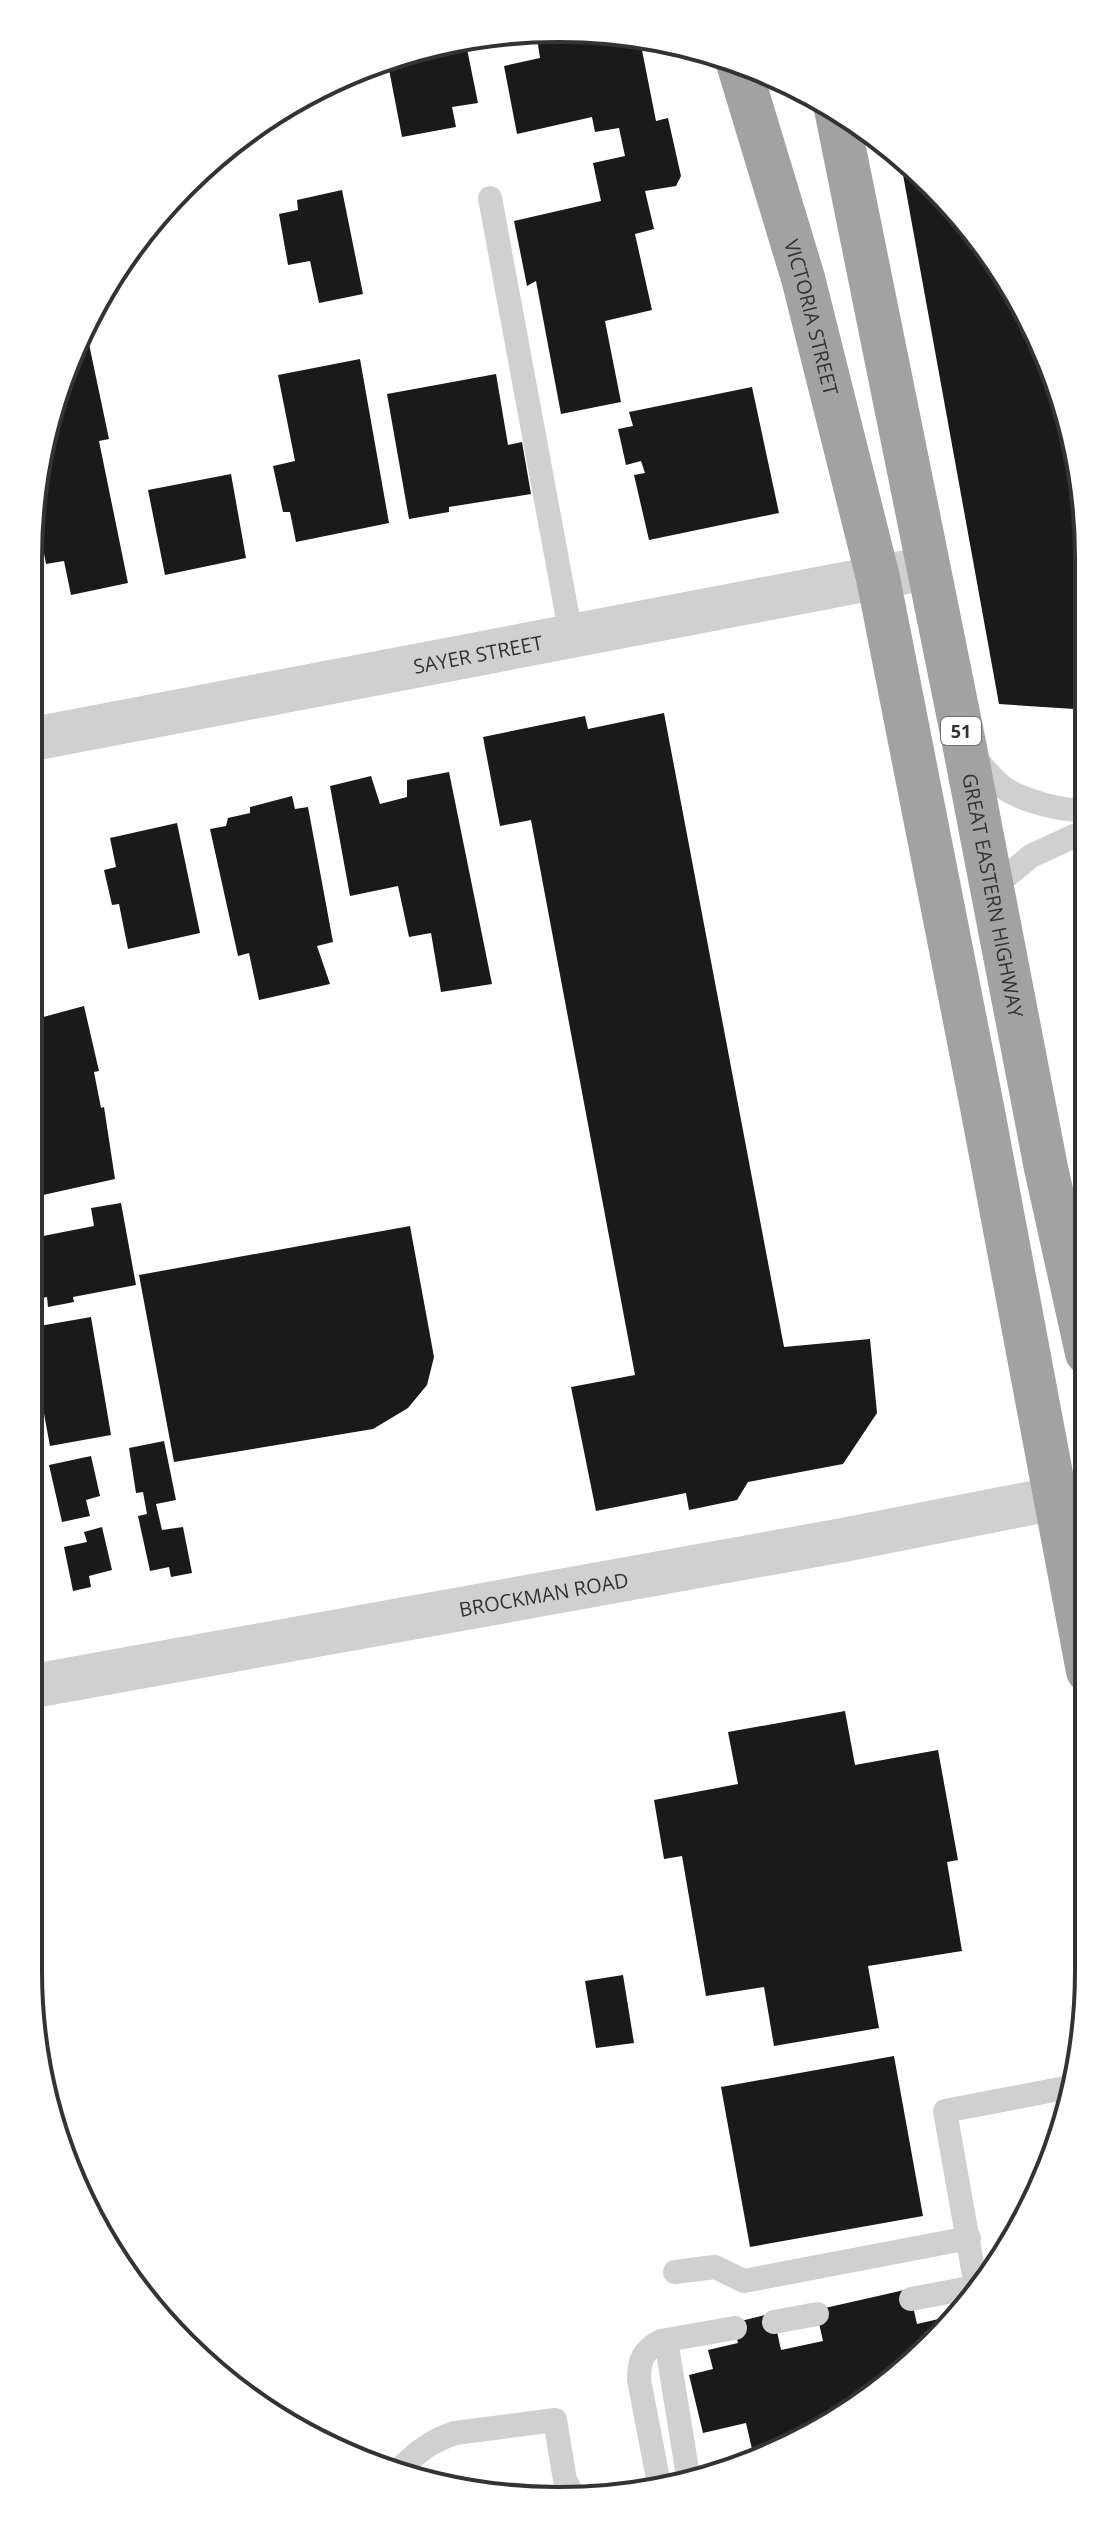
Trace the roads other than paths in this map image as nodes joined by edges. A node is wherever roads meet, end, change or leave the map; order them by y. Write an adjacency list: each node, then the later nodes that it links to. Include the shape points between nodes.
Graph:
1 (742, 75): 5 (highway, VICTORIA STREET / 51, via 803,278)
2 (839, 125): 4 (highway, GREAT EASTERN HIGHWAY / 51)
3 (490, 198): 6 (lane)
4 (927, 568): 5 (street, SAYER STREET); 8 (highway, GREAT EASTERN HIGHWAY / 51)
5 (878, 578): 6 (street, SAYER STREET); 13 (highway, 51)
6 (571, 635): 7 (street, SAYER STREET)
7 (42, 737)
8 (964, 743): 9 (lane, via 1004,788); 11 (highway, GREAT EASTERN HIGHWAY / 51)
9 (1075, 810)
10 (1075, 836): 11 (lane, via 1031,856)
11 (991, 889): 12 (highway, GREAT EASTERN HIGHWAY / 51)
12 (1075, 1299)
13 (1075, 1484)
14 (1075, 1493): 15 (street, BROCKMAN ROAD)
15 (42, 1684)
16 (1061, 2089): 17 (lane, via 945,2111)
17 (969, 2238): 18 (lane, via 744,2281 715,2267); 19 (lane)
18 (675, 2272)
19 (975, 2276)
20 (965, 2289): 21 (lane)
21 (911, 2299)
22 (817, 2314): 23 (lane)
23 (774, 2322)
24 (735, 2328): 25 (lane)
25 (666, 2340): 27 (lane); 28 (lane, via 651,2346 639,2365)
26 (406, 2464): 29 (lane, via 425,2445 455,2433 555,2420)
27 (687, 2470)
28 (658, 2477)
29 (569, 2487)

